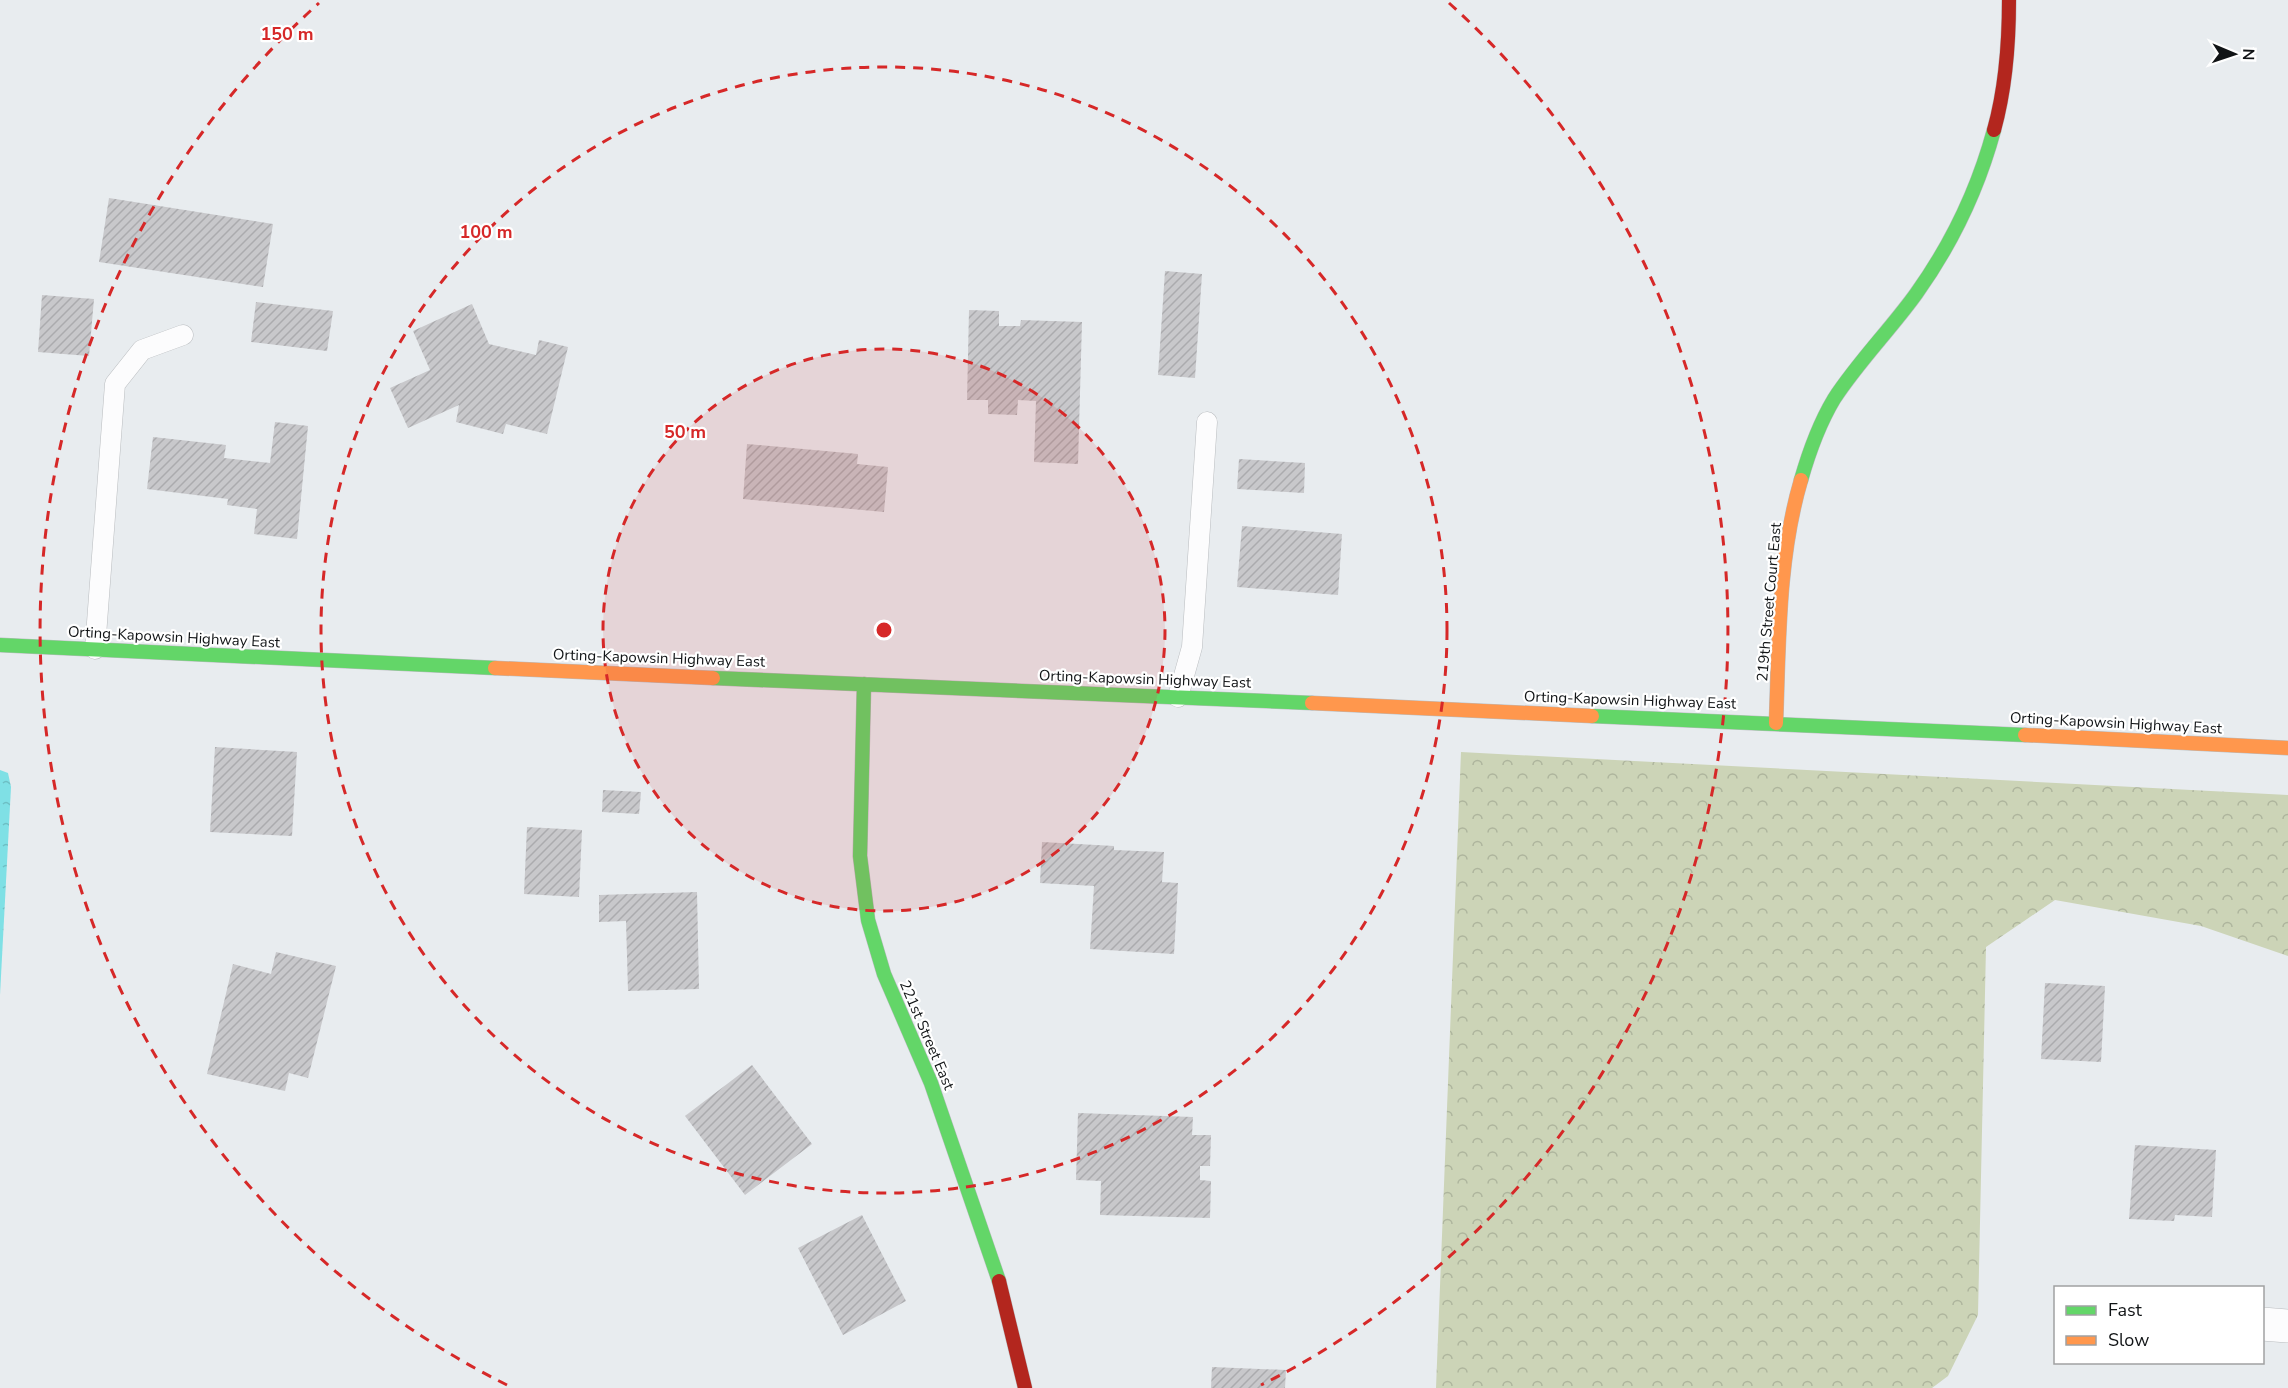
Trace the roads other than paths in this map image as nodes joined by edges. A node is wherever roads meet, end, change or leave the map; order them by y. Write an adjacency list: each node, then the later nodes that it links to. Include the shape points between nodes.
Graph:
1 (2009, 0): 8 (main road, 219th Street Court East, via 2005,80 1995,130 1976,186 1927,279 1851,374 1823,421 1807,464 1787,549)
2 (183, 335): 5 (lane, via 142,350 115,384)
3 (1207, 422): 7 (lane, via 1192,646)
4 (0, 645): 5 (main road, Orting-Kapowsin Highway East)
5 (95, 649): 6 (main road, Orting-Kapowsin Highway East)
6 (864, 684): 7 (main road, Orting-Kapowsin Highway East); 12 (main road, 221st Street East, via 861,856 868,921 884,974 931,1083 999,1277)
7 (1178, 697): 8 (main road, Orting-Kapowsin Highway East)
8 (1776, 723): 9 (main road, Orting-Kapowsin Highway East)
9 (2288, 748)
10 (2264, 1324): 11 (street)
11 (2288, 1326)
12 (1025, 1388)

